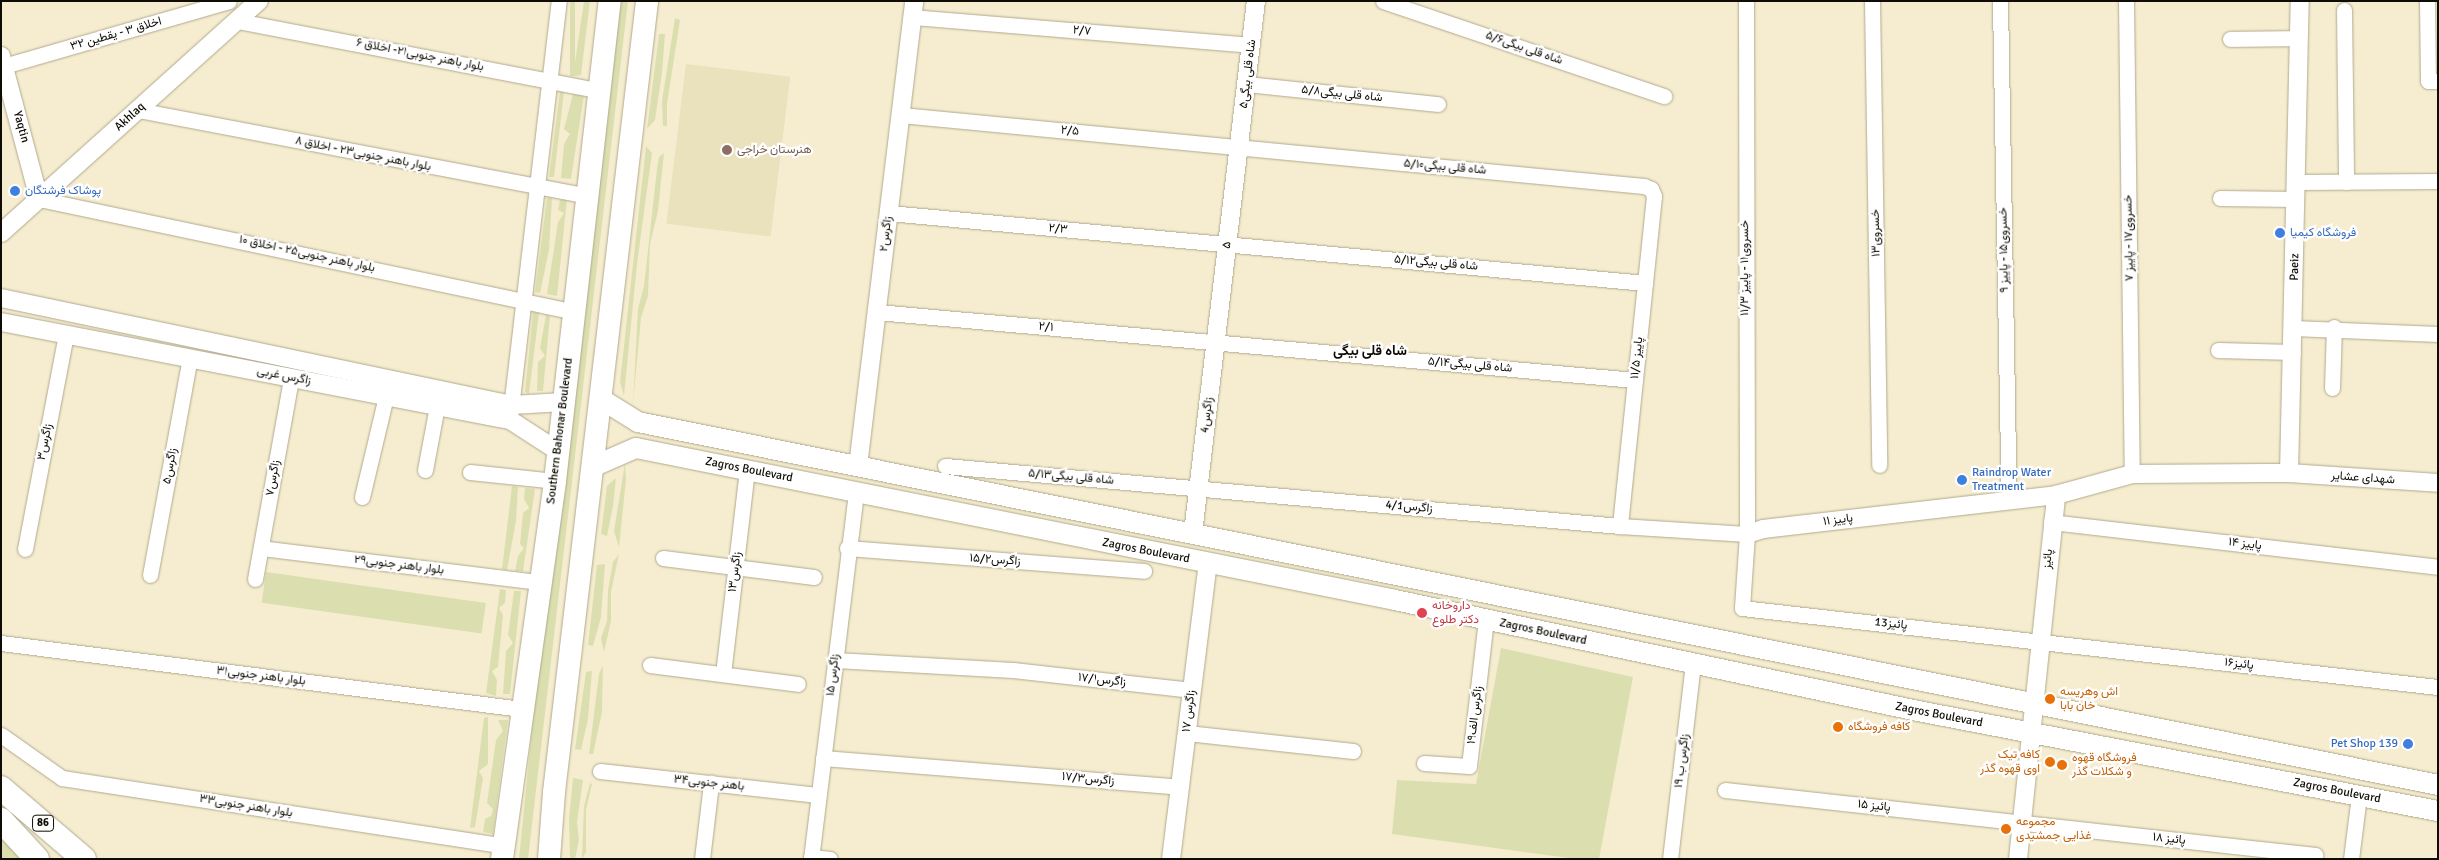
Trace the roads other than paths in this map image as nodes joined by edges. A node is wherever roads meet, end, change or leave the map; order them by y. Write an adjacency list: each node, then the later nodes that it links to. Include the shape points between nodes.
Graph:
1 (229, 1): 20 (street, اخلاق ۳ - یقطین ۳۲)
2 (259, 1): 16 (street, Akhlaq)
3 (559, 1): 21 (street)
4 (610, 1): 25 (main road, Southern Bahonar Boulevard)
5 (647, 1): 60 (main road)
6 (1256, 1): 19 (street, شاه قلی بیگی۵)
7 (1384, 1): 26 (street, شاه قلی بیگی۵/۶)
8 (1746, 1): 88 (street, خسروى۱۱ - پاییز ۱۱/۳)
9 (1872, 1): 67 (street, خسروى۱۳)
10 (2000, 1): 82 (street, خسروى۱۵ - پاییز ۹)
11 (2126, 1): 75 (street, خسروى۱۷ - پاییز ۷)
12 (2300, 1): 18 (street, Paeiz)
13 (2427, 1): 22 (street, via 2428,81)
14 (913, 9): 19 (street, ۲/۷); 29 (street, زاگرس۲)
15 (2344, 10): 32 (street)
16 (238, 21): 21 (street, بلوار باهنر جنوبی۲۱- اخلاق ۶); 28 (street, Akhlaq)
17 (2230, 38): 18 (street)
18 (2299, 38): 35 (street, Paeiz)
19 (1251, 45): 23 (street, شاه قلی بیگی۵)
20 (3, 61): 24 (street, Yaqtin)
21 (550, 80): 25 (street, بلوار باهنر جنوبی۲۱- اخلاق ۶); 33 (street)
22 (2438, 81)
23 (1247, 84): 27 (street, شاه قلی بیگی۵/۸); 30 (street, شاه قلی بیگی۵)
24 (6, 90): 38 (street, Yaqtin)
25 (601, 91): 36 (main road, Southern Bahonar Boulevard)
26 (1664, 96)
27 (1438, 104)
28 (138, 110): 33 (street, بلوار باهنر جنوبی۲۳ - اخلاق ۸); 38 (street, Akhlaq)
29 (901, 115): 30 (street, ۲/۵); 39 (street, زاگرس۲)
30 (1239, 147): 34 (street, شاه قلی بیگی۵/۱۰); 41 (street, ۵)
31 (2438, 181): 32 (street)
32 (2346, 182): 35 (street)
33 (537, 185): 36 (street, بلوار باهنر جنوبی۲۳ - اخلاق ۸); 44 (street)
34 (1651, 189): 42 (street, پاییز ۱۱/۵, via 1654,196)
35 (2296, 191): 37 (street); 49 (street, Paeiz)
36 (588, 196): 45 (main road, Southern Bahonar Boulevard)
37 (2220, 198)
38 (39, 199): 40 (street, Akhlaq); 44 (street, بلوار باهنر جنوبی۲۵ - اخلاق ۱۰)
39 (889, 213): 41 (street, ۲/۳); 46 (street, زاگرس۲)
40 (1, 233)
41 (1227, 244): 42 (street, شاه قلی بیگی۵/۱۲); 52 (street, ۵)
42 (1645, 282): 57 (street, پاییز ۱۱/۵)
43 (1, 298): 63 (street, زاگرس غربی)
44 (524, 299): 45 (street, بلوار باهنر جنوبی۲۵ - اخلاق ۱۰); 63 (street)
45 (575, 312): 61 (main road, Southern Bahonar Boulevard)
46 (877, 312): 52 (street, ۲/۱); 68 (street, زاگرس۲)
47 (1, 322): 51 (street, زاگرس غربی)
48 (2334, 327): 49 (street); 50 (street); 58 (street)
49 (2293, 328): 54 (street, Paeiz)
50 (2438, 334)
51 (66, 335): 55 (street, زاگرس غربی); 91 (street, زاگرس۳)
52 (1216, 342): 57 (street, شاه قلی بیگی۵/۱۴); 78 (street, زاگرس4)
53 (2218, 350): 54 (street)
54 (2293, 352): 74 (street, Paeiz)
55 (190, 358): 56 (street, زاگرس غربی); 97 (street, زاگرس۵)
56 (292, 378): 59 (street, زاگرس غربی); 89 (street, زاگرس۷)
57 (1635, 380): 86 (street, پاییز ۱۱/۵)
58 (2332, 388)
59 (386, 396): 62 (street, زاگرس غربی); 81 (street)
60 (601, 399): 64 (main road, Zagros Boulevard); 70 (main road)
61 (564, 402): 63 (street, زاگرس غربی); 66 (main road, Southern Bahonar Boulevard)
62 (437, 406): 63 (street, زاگرس غربی); 71 (street)
63 (511, 412): 66 (street, زاگرس غربی)
64 (638, 422): 65 (main road, via 630,429 629,436); 68 (main road, Zagros Boulevard)
65 (636, 448): 70 (main road); 72 (main road, Zagros Boulevard)
66 (558, 451): 76 (main road, Southern Bahonar Boulevard)
67 (1879, 465)
68 (858, 466): 83 (main road, Zagros Boulevard)
69 (945, 466): 78 (street, شاه قلی بیگی۵/۱۳)
70 (592, 467): 112 (main road)
71 (425, 470)
72 (747, 470): 79 (main road, Zagros Boulevard); 95 (street, زاگرس۱۳)
73 (470, 472): 76 (street)
74 (2289, 473): 75 (street); 77 (street, شهدای عشایر)
75 (2132, 474): 80 (street)
76 (555, 480): 101 (main road, Southern Bahonar Boulevard)
77 (2438, 483)
78 (1198, 489): 86 (street, 4/1زاگرس); 87 (street, زاگرس4)
79 (856, 491): 85 (main road, Zagros Boulevard); 90 (street, زاگرس ۱۵)
80 (2056, 495): 82 (street, پاییز ۱۱); 84 (street, پائیز)
81 (362, 497)
82 (2009, 500): 88 (street, پاییز ۱۱, via 1763,529)
83 (1030, 501): 85 (main road); 87 (main road, Zagros Boulevard)
84 (2051, 522): 94 (street, پاییز ۱۴); 105 (street, پائیز)
85 (1025, 526): 93 (main road, Zagros Boulevard)
86 (1620, 526): 88 (street, پاییز ۱۱)
87 (1193, 533): 98 (main road, Zagros Boulevard)
88 (1747, 534): 103 (street, خسروى۱۱ - پاییز ۱۱/۳)
89 (261, 548): 100 (street, زاگرس۷); 101 (street, بلوار باهنر جنوبی۲۹)
90 (847, 548): 96 (street, زاگرس۱۵/۲); 107 (street, زاگرس ۱۵)
91 (25, 549)
92 (663, 558): 95 (street)
93 (1208, 563): 102 (main road, Zagros Boulevard); 116 (street, زاگرس ۱۷)
94 (2438, 566)
95 (736, 567): 99 (street); 111 (street, زاگرس۱۳)
96 (1144, 571)
97 (150, 575)
98 (1400, 575): 102 (main road); 113 (main road, Zagros Boulevard)
99 (814, 577)
100 (255, 579)
101 (538, 582): 110 (main road, Southern Bahonar Boulevard)
102 (1395, 600): 104 (main road, Zagros Boulevard)
103 (1742, 608): 105 (street, پائیز13)
104 (1486, 620): 108 (main road, Zagros Boulevard); 127 (street, زاگرس الف۱۹, via 1469,766)
105 (2041, 640): 115 (street, پائیز۱۶); 117 (street, پائیز)
106 (1, 643): 118 (street, بلوار باهنر جنوبی۳۱)
107 (835, 660): 116 (street, زاگرس۱۷/۱, via 1013,670); 126 (street, زاگرس ۱۵)
108 (1693, 664): 119 (main road, Zagros Boulevard); 149 (street, زاگرس ب ۱۹)
109 (650, 665): 111 (street)
110 (526, 672): 118 (main road, Southern Bahonar Boulevard); 139 (main road)
111 (723, 674): 114 (street)
112 (568, 675): 144 (main road, via 552,745); 145 (main road)
113 (1925, 683): 117 (main road, Zagros Boulevard); 119 (main road)
114 (798, 684)
115 (2438, 687)
116 (1192, 690): 121 (street, زاگرس ۱۷)
117 (2036, 704): 120 (main road, Zagros Boulevard); 122 (street, پائیز)
118 (522, 709): 139 (main road, Southern Bahonar Boulevard)
119 (1918, 711): 122 (main road, Zagros Boulevard)
120 (2167, 731): 125 (main road); 130 (main road, Zagros Boulevard)
121 (1186, 733): 124 (street); 131 (street, زاگرس ۱۷)
122 (2032, 733): 125 (main road, Zagros Boulevard); 138 (street, پائیز)
123 (1, 735): 139 (street, بلوار باهنر جنوبی۳۳, via 62,778)
124 (1353, 752)
125 (2160, 757): 135 (main road, Zagros Boulevard)
126 (823, 758): 131 (street, زاگرس۱۷/۳); 134 (street, زاگرس ۱۵)
127 (1424, 763)
128 (600, 771): 129 (street, باهنر جنوبی۳۴)
129 (711, 783): 134 (street, باهنر جنوبی۳۴); 146 (street)
130 (2438, 785)
131 (1180, 787): 148 (street, زاگرس ۱۷)
132 (1, 788): 143 (highway, 86)
133 (1725, 790): 138 (street, پائیز ۱۵)
134 (818, 796): 141 (street, زاگرس ۱۵)
135 (2359, 796): 136 (main road, Zagros Boulevard); 151 (street)
136 (2438, 811)
137 (1, 820): 142 (highway)
138 (2022, 823): 140 (street, پائیز ۱۸); 150 (street, پائیز)
139 (506, 854)
140 (2315, 855)
141 (811, 858): 147 (street)
142 (37, 859)
143 (84, 859)
144 (537, 859)
145 (549, 859)
146 (702, 859)
147 (830, 859)
148 (1171, 859)
149 (1670, 859)
150 (2018, 859)
151 (2351, 859)

